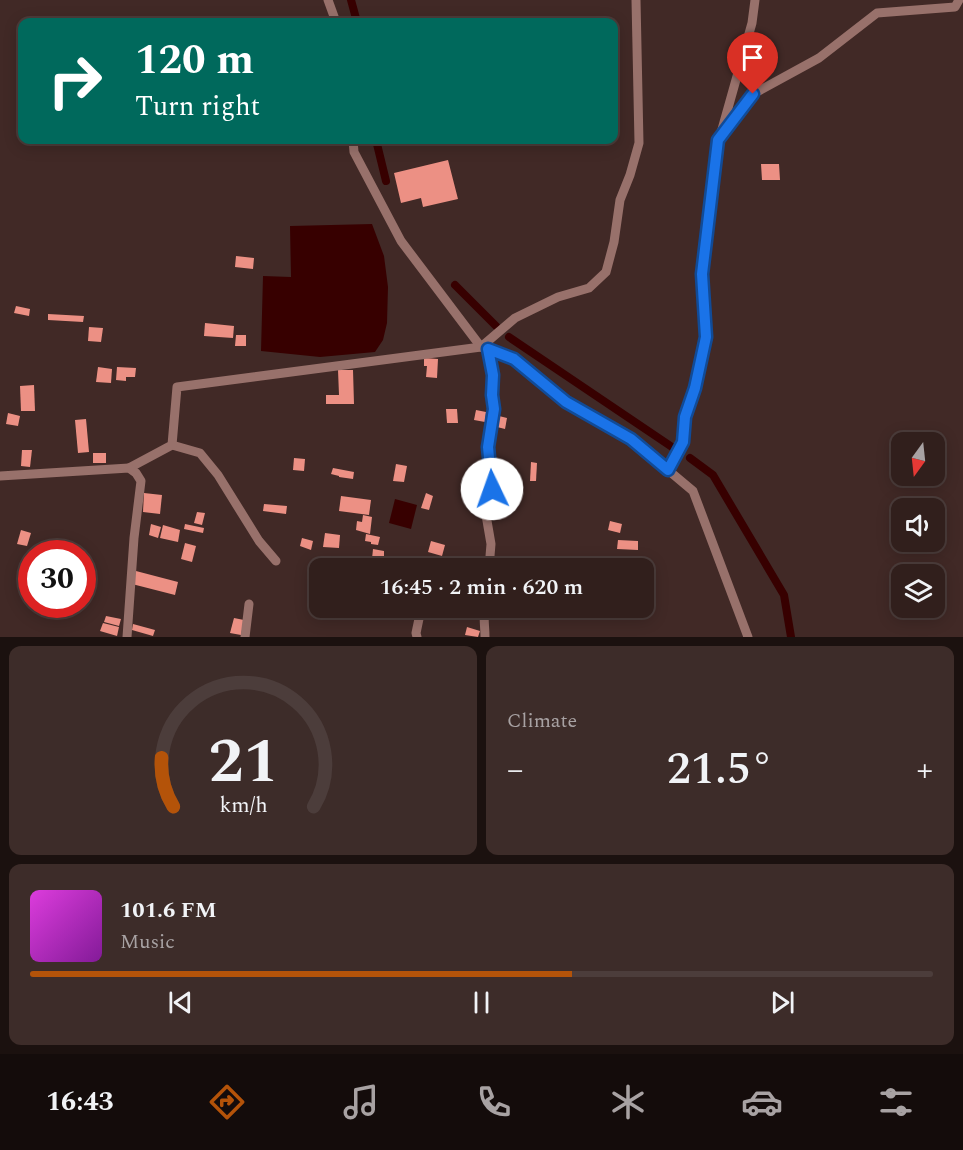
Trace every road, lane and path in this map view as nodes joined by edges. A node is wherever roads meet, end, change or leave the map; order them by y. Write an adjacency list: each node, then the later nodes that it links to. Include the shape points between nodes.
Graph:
1 (328, 0): 5 (street)
2 (636, 0): 8 (street, via 639,143 620,200 606,272 589,288 558,297 515,318)
3 (755, 0): 6 (street)
4 (959, 0): 6 (street, via 955,6 877,13 819,58 753,94)
5 (335, 18)
6 (718, 140): 11 (street, via 702,274 706,337 685,417 683,442)
7 (353, 144): 8 (street, via 401,241)
8 (484, 348): 9 (street, via 177,387); 11 (street, via 514,359 566,402 631,439); 13 (street, via 493,375 494,409 488,447 492,489 486,515)
9 (172, 446): 10 (street); 14 (street, via 200,453)
10 (129, 468): 12 (street); 18 (street, via 141,481)
11 (668, 470): 22 (street, via 693,491)
12 (0, 476)
13 (490, 558)
14 (276, 561)
15 (249, 604): 19 (street)
16 (419, 618): 20 (street)
17 (483, 618): 21 (street)
18 (127, 637)
19 (244, 637)
20 (417, 637)
21 (485, 637)
22 (748, 637)

